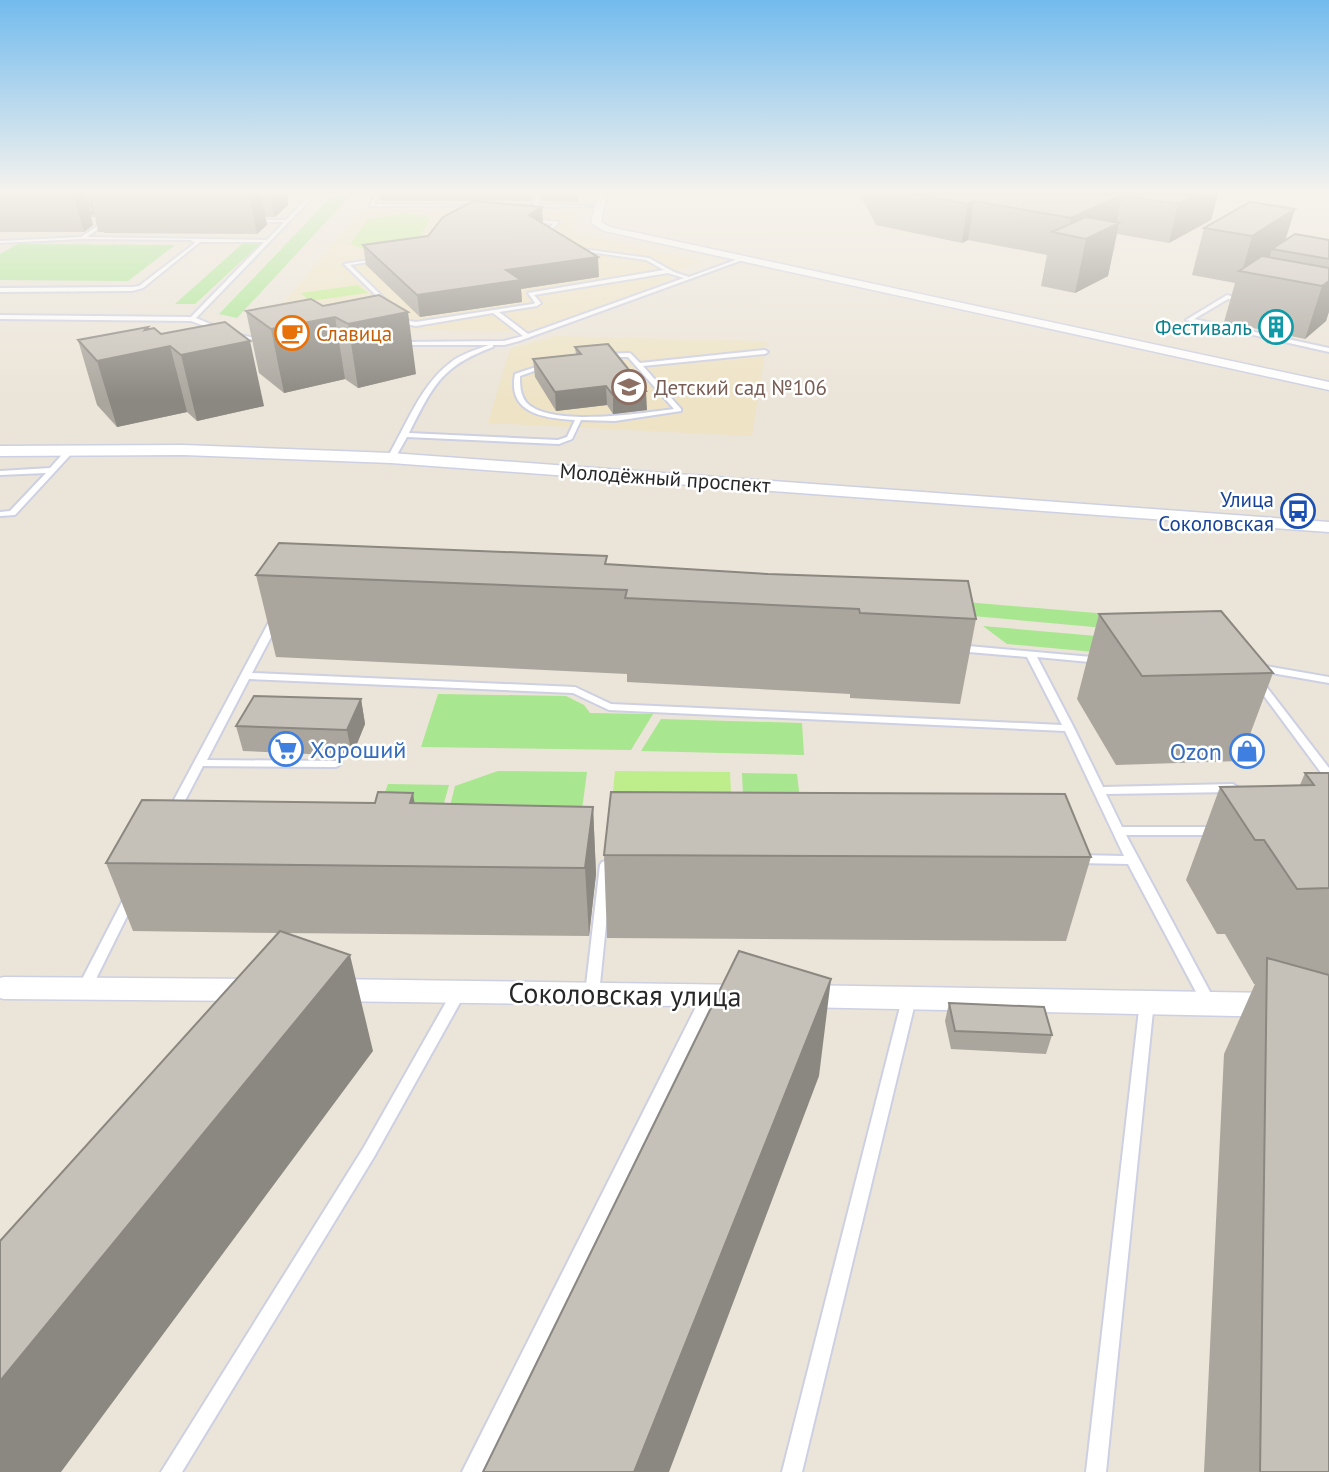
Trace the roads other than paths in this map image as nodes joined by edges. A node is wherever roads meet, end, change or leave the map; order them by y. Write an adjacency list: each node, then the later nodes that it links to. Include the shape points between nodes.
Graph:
1 (171, 263): 9 (lane, via 132,289)
2 (245, 263): 13 (lane)
3 (355, 263): 11 (lane, via 346,264 407,323)
4 (654, 263): 7 (lane)
5 (732, 263): 8 (lane)
6 (760, 263): 23 (street)
7 (669, 271): 8 (lane); 11 (lane, via 534,293 530,296 538,304)
8 (688, 278): 14 (lane)
9 (1, 290)
10 (1252, 302): 18 (lane, via 1227,297 1189,320)
11 (495, 312): 14 (lane)
12 (0, 317): 13 (lane)
13 (192, 319): 15 (lane, via 233,335)
14 (527, 337): 17 (lane)
15 (275, 341)
16 (386, 342): 17 (lane)
17 (504, 343): 25 (lane, via 469,354 442,370)
18 (1329, 350)
19 (765, 352): 22 (lane)
20 (595, 356): 22 (lane, via 625,353)
21 (553, 363): 24 (lane, via 518,374 515,386 519,395 538,414)
22 (639, 365): 24 (lane, via 679,410 615,419)
23 (1329, 386)
24 (579, 418): 25 (lane, via 570,438 559,442)
25 (405, 435): 28 (lane)
26 (71, 450): 27 (street, Молодёжный проспект); 28 (street, Молодёжный проспект); 29 (lane)
27 (0, 451)
28 (391, 458): 32 (street, Молодёжный проспект)
29 (52, 470): 30 (lane); 31 (lane, via 12,513)
30 (0, 473)
31 (0, 514)
32 (1329, 527)
33 (282, 607): 37 (lane)
34 (950, 647): 35 (lane)
35 (1030, 654): 36 (lane); 39 (lane)
36 (1108, 660)
37 (245, 676): 39 (lane, via 575,690 609,707); 40 (lane)
38 (1329, 680): 42 (lane, via 1266,669 1250,672)
39 (1069, 728): 46 (lane)
40 (199, 762): 41 (lane); 47 (lane)
41 (336, 764)
42 (1329, 776)
43 (1315, 786): 44 (lane)
44 (1329, 786)
45 (1248, 788): 46 (lane)
46 (1100, 792): 48 (lane)
47 (169, 822)
48 (1118, 831): 49 (lane); 52 (lane)
49 (1224, 831)
50 (606, 858): 57 (lane)
51 (1063, 859): 52 (lane)
52 (1132, 860): 61 (lane)
53 (139, 882): 54 (lane)
54 (84, 989): 55 (street, Соколовская улица, via 278,995); 56 (street, Соколовская улица)
55 (458, 992): 57 (street, Соколовская улица); 63 (lane, via 369,1152)
56 (2, 994)
57 (592, 994): 58 (street, Соколовская улица)
58 (709, 995): 59 (street, Соколовская улица); 64 (lane)
59 (909, 999): 60 (street, Соколовская улица); 65 (lane)
60 (1147, 1001): 61 (street, Соколовская улица); 66 (lane)
61 (1209, 1003): 62 (street, Соколовская улица)
62 (1329, 1006)
63 (171, 1472)
64 (472, 1472)
65 (792, 1472)
66 (1096, 1472)

